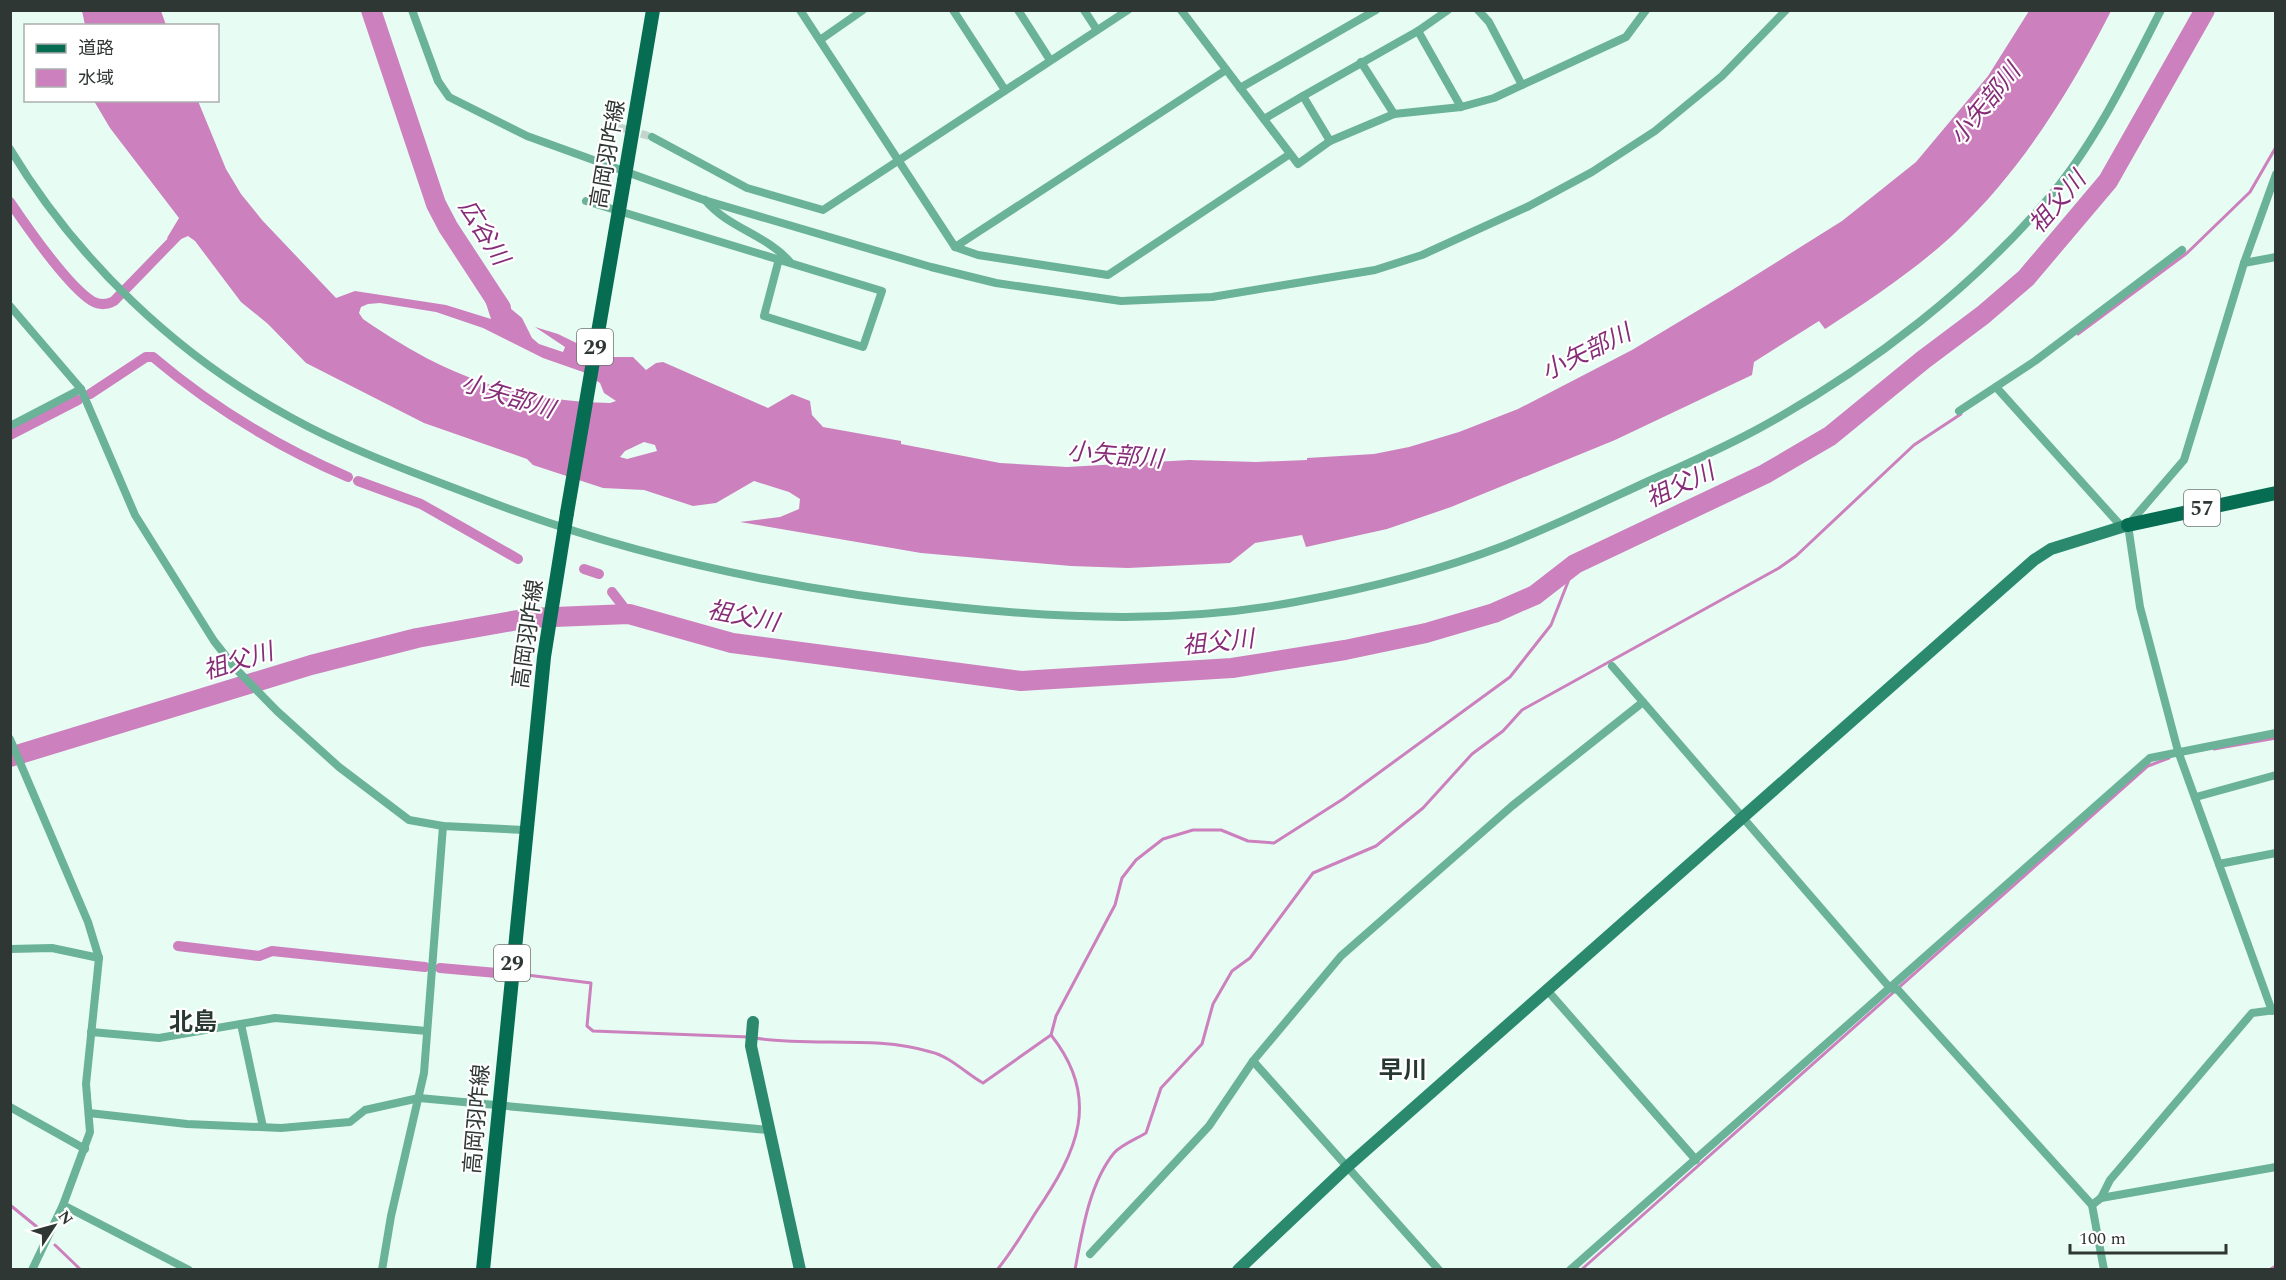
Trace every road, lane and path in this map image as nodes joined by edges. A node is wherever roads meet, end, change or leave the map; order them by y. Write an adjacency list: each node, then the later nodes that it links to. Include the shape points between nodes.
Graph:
1 (412, 10): 35 (street, via 438,81 449,98)
2 (653, 10): 35 (main road, 高岡羽咋線 / 29)
3 (800, 10): 18 (street)
4 (863, 10): 18 (street)
5 (953, 10): 24 (street)
6 (1018, 10): 19 (street)
7 (1084, 10): 16 (street)
8 (1128, 10): 16 (street)
9 (1181, 10): 21 (street)
10 (1376, 10): 23 (street)
11 (1448, 10): 17 (street)
12 (1478, 10): 22 (street, via 1489,22)
13 (1646, 10): 22 (street, via 1626,37)
14 (1786, 10): 36 (street, via 1689,104 1592,172 1432,251 1375,270 1212,297 1121,301 996,283)
15 (2161, 10): 51 (street, via 2128,73 2054,191 1976,273 1887,345 1767,424 1574,515 1468,558 1374,585 1234,611 1146,618 1065,617 892,600 795,585 719,570)
16 (1096, 30): 19 (street)
17 (1418, 31): 20 (street); 26 (street)
18 (820, 40): 33 (street)
19 (1050, 60): 24 (street)
20 (1361, 62): 25 (street); 27 (street)
21 (1226, 70): 23 (street); 38 (street)
22 (1522, 85): 26 (street)
23 (1240, 88): 28 (street)
24 (1005, 90): 33 (street)
25 (1303, 96): 28 (street); 30 (street)
26 (1461, 107): 27 (street)
27 (1394, 114): 30 (street)
28 (1264, 119): 32 (street)
29 (652, 137): 33 (street, via 747,188 823,210)
30 (1330, 141): 32 (street, via 1298,164)
31 (10, 149): 51 (street, via 79,245 154,322 218,374 291,418 369,455)
32 (1290, 154): 38 (street, via 1108,275 978,255)
33 (899, 159): 38 (street)
34 (2276, 174): 43 (street)
35 (624, 177): 36 (street); 51 (main road, 高岡羽咋線 / 29, bridge)
36 (704, 200): 42 (street, via 714,212 779,249)
37 (586, 201): 41 (street)
38 (955, 247)
39 (2182, 250): 45 (street)
40 (2276, 256): 43 (street)
41 (779, 259): 42 (street); 42 (street, via 764,316 863,347 882,291)
42 (790, 263)
43 (2244, 263): 50 (street, via 2184,460)
44 (10, 306): 46 (street)
45 (1998, 388): 47 (street); 50 (street)
46 (81, 389): 48 (street); 60 (street, via 149,541 236,669 339,766 409,820)
47 (1959, 411)
48 (10, 426)
49 (2276, 493): 50 (main road, 57)
50 (2125, 526): 56 (street, via 2140,607); 59 (street, via 2051,549 2034,560)
51 (564, 529): 61 (main road, 高岡羽咋線 / 29, via 544,657)
52 (1612, 666): 53 (street)
53 (1643, 702): 59 (street); 73 (street, via 1512,806 1341,956)
54 (2276, 733): 56 (street)
55 (11, 740): 65 (street, via 88,922)
56 (2179, 752): 58 (street); 66 (street, via 2150,758)
57 (2276, 775): 58 (street)
58 (2196, 797): 63 (street)
59 (1742, 818): 66 (street); 67 (street)
60 (443, 826): 61 (street); 70 (street)
61 (525, 830): 75 (main road, 高岡羽咋線 / 29)
62 (2276, 853): 63 (street)
63 (2219, 864): 68 (street)
64 (10, 950): 65 (street, via 52,948)
65 (99, 958): 71 (street)
66 (1894, 989): 81 (street); 86 (street)
67 (1547, 990): 81 (street); 82 (street)
68 (2274, 1010): 84 (street, via 2252,1013 2110,1180)
69 (241, 1024): 70 (street, via 275,1018); 71 (street, via 159,1038); 78 (street)
70 (427, 1031): 74 (street)
71 (91, 1032): 77 (street, via 86,1084)
72 (751, 1034): 79 (street)
73 (1253, 1061): 82 (street); 87 (street, via 1209,1126)
74 (419, 1098): 75 (street); 78 (street, via 365,1110 350,1122); 90 (street)
75 (498, 1106): 79 (street); 91 (main road, 高岡羽咋線 / 29)
76 (10, 1107): 80 (street)
77 (89, 1113): 78 (street, via 187,1124); 80 (street, via 90,1132)
78 (263, 1127)
79 (768, 1130): 92 (street)
80 (85, 1149): 85 (street)
81 (1696, 1160): 95 (street)
82 (1348, 1166): 93 (street); 94 (street)
83 (2276, 1167): 84 (street)
84 (2101, 1198): 86 (street)
85 (63, 1205): 88 (street); 89 (street)
86 (2092, 1205): 96 (street)
87 (1090, 1254)
88 (32, 1269)
89 (189, 1269)
90 (382, 1269)
91 (483, 1269)
92 (800, 1269)
93 (1238, 1269)
94 (1438, 1269)
95 (1570, 1269)
96 (2104, 1269)

